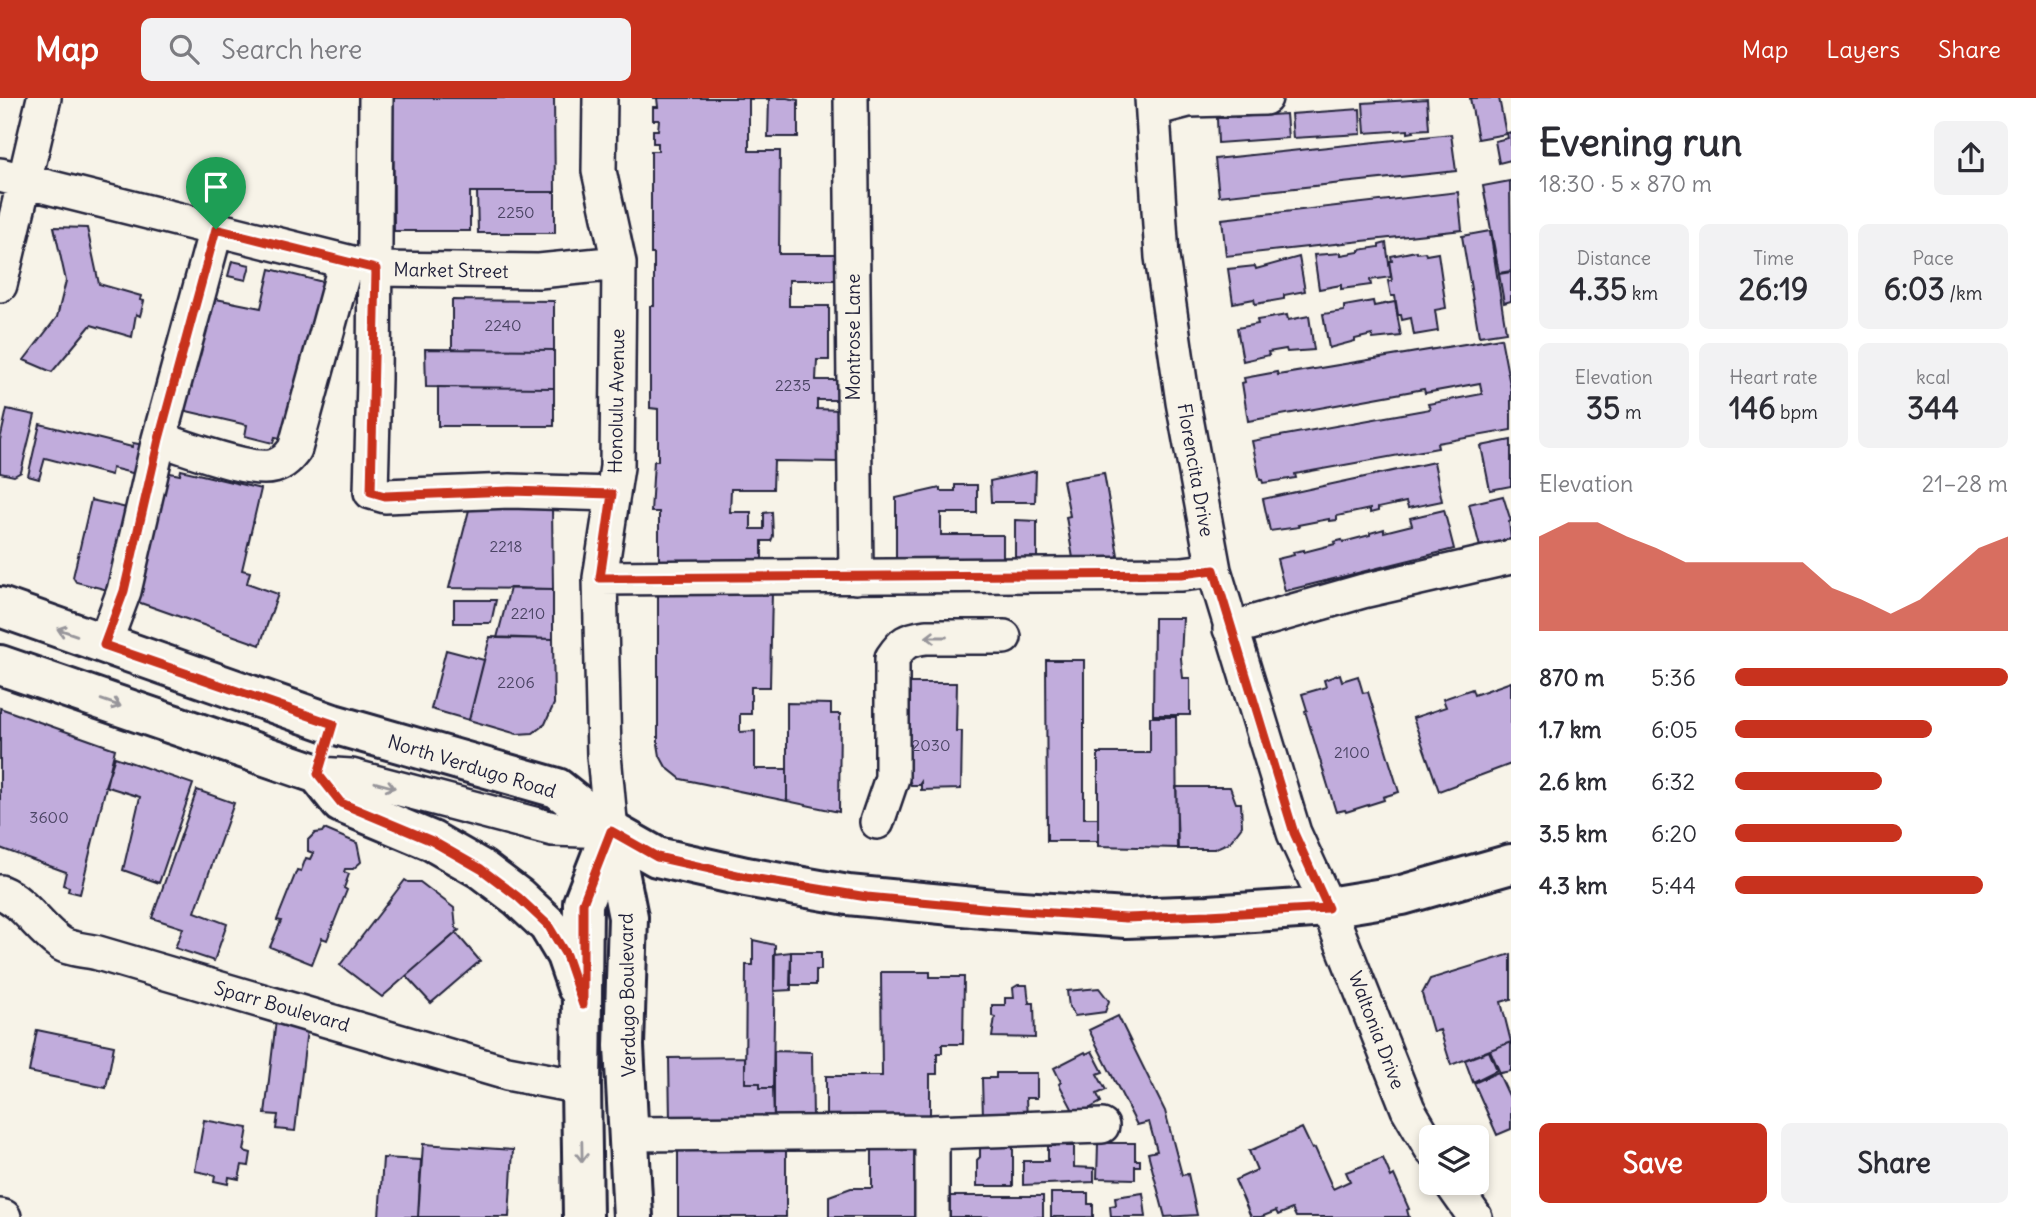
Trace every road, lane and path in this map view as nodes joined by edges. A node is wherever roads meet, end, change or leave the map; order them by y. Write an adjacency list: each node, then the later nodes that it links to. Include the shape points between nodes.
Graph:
1 (44, 98): 7 (street)
2 (376, 98): 10 (street)
3 (600, 98): 9 (street, Honolulu Avenue, via 599,171)
4 (851, 98): 16 (street, Montrose Lane)
5 (1265, 98): 6 (street)
6 (1152, 103): 15 (street, Florencita Drive, via 1162,257)
7 (12, 178): 8 (street, Market Street); 11 (street)
8 (216, 229): 10 (street, Market Street); 12 (street)
9 (619, 263): 10 (street, Market Street, via 539,271); 13 (street, Honolulu Avenue, via 617,467)
10 (361, 266): 12 (street, via 295,449 286,461 256,468); 13 (street, via 371,492 385,496 510,491)
11 (0, 285)
12 (159, 439): 21 (street, via 124,591)
13 (612, 494): 17 (street, Honolulu Avenue)
14 (1511, 557): 19 (street, via 1363,591)
15 (1214, 570): 16 (street); 19 (street, Florencita Drive)
16 (856, 577): 17 (street)
17 (600, 578): 26 (street, Honolulu Avenue, via 604,755)
18 (0, 607): 21 (main road, North Verdugo Road, one-way to 18)
19 (1230, 629): 29 (street, Florencita Drive, via 1294,833)
20 (1004, 637): 25 (street, one-way to 25, via 926,637 902,643 892,658 892,778)
21 (104, 645): 23 (main road, North Verdugo Road)
22 (0, 665): 24 (main road, North Verdugo Road, one-way to 24)
23 (333, 724): 24 (main road); 26 (main road, North Verdugo Road, via 557,788)
24 (318, 774): 26 (street, North Verdugo Road, one-way to 26, via 351,776 553,829); 30 (main road, via 341,803 432,841 518,897 548,925 566,955)
25 (877, 822)
26 (611, 831): 29 (main road, via 657,857 867,897 1126,918); 30 (main road, via 583,903); 35 (main road, Verdugo Boulevard, via 628,917 624,1046)
27 (1511, 864): 29 (main road, via 1402,895)
28 (0, 892): 31 (street, Sparr Boulevard, via 63,945 507,1073)
29 (1328, 908): 33 (street, Waltonia Drive)
30 (583, 1005): 31 (main road)
31 (582, 1087): 37 (main road, one-way to 37)
32 (1102, 1126): 34 (street)
33 (1419, 1128)
34 (932, 1132): 35 (street); 39 (street)
35 (630, 1134): 38 (main road, Verdugo Boulevard)
36 (1459, 1195): 40 (street)
37 (583, 1217)
38 (634, 1217)
39 (932, 1217)
40 (1475, 1217)

